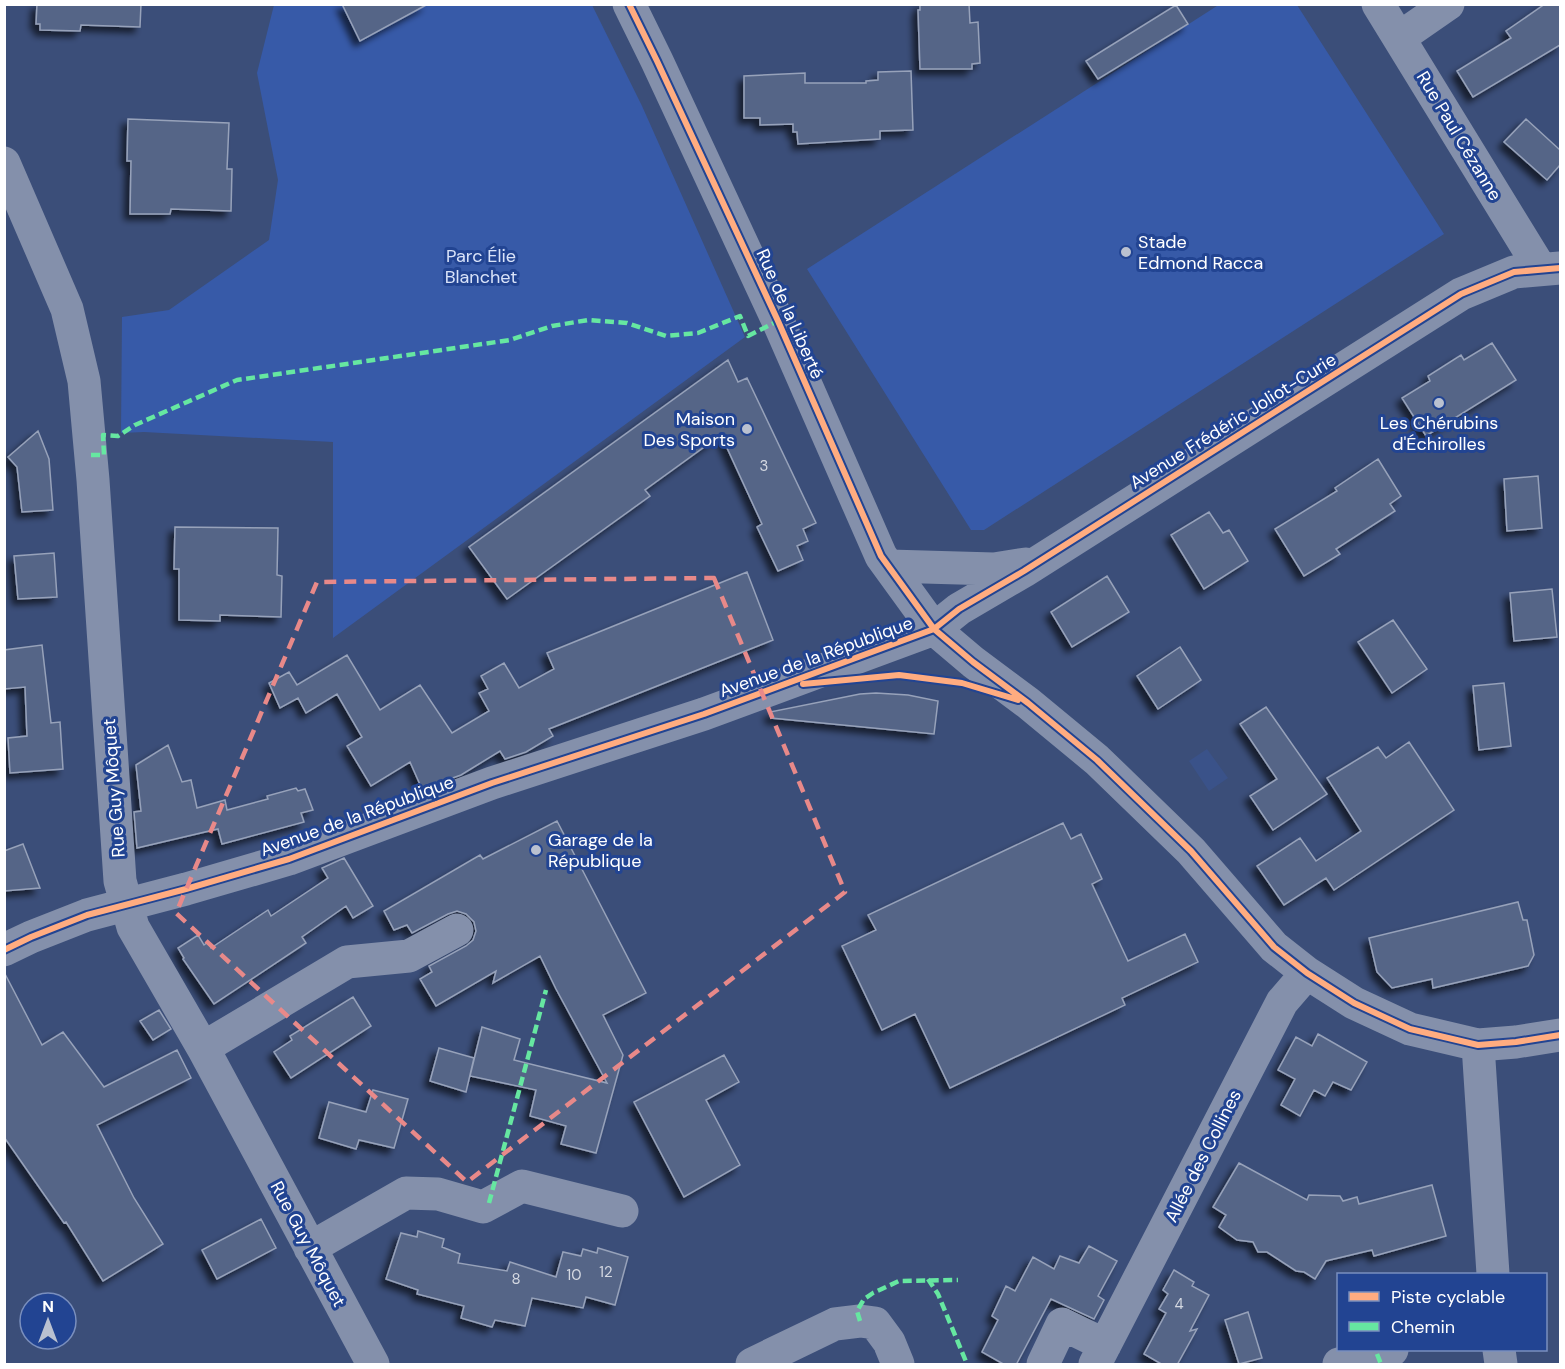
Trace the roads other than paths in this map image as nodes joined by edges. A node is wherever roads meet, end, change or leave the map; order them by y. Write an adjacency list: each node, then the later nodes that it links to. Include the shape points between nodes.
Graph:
1 (629, 4): 8 (street, Rue de la Liberté, via 778,321 881,556)
2 (1378, 4): 4 (street, Rue Paul Cézanne)
3 (1448, 4): 4 (street)
4 (1399, 39): 6 (street, Rue Paul Cézanne)
5 (4, 164): 10 (street, Rue Guy Môquet, via 67,309 84,381 120,881)
6 (1550, 268): 7 (street, Avenue Frédéric Joliot-Curie, via 1514,272 1461,294)
7 (1036, 563): 8 (street, Avenue Frédéric Joliot-Curie, via 994,569); 9 (street, Avenue Frédéric Joliot-Curie, via 959,609)
8 (889, 566): 9 (street, Rue de la Liberté)
9 (934, 629): 10 (street, Avenue de la République, via 704,714 492,783 289,859); 13 (street, Avenue de la République, via 1098,760 1191,851 1274,947)
10 (126, 905): 12 (street, Avenue de la République, via 87,915); 16 (street, Rue Guy Môquet, via 133,927)
11 (457, 930): 16 (street, via 409,956 346,962)
12 (4, 950)
13 (1307, 973): 15 (street, Avenue de la République, via 1380,1017 1410,1029); 21 (street, Allée des Collines, via 1282,1002)
14 (1560, 1035): 15 (street, Avenue de la République)
15 (1478, 1045): 19 (street)
16 (203, 1048): 18 (street, Rue Guy Môquet)
17 (622, 1211): 18 (street, via 522,1186 483,1207 438,1194 406,1192)
18 (310, 1248): 22 (street, Rue Guy Môquet)
19 (1493, 1273)
20 (1388, 1351): 26 (street)
21 (1100, 1355): 25 (street, Allée des Collines, via 1062,1324)
22 (373, 1365)
23 (752, 1365): 24 (street, via 835,1324 860,1321 875,1323 889,1342)
24 (898, 1365)
25 (1043, 1365)
26 (1339, 1365)

